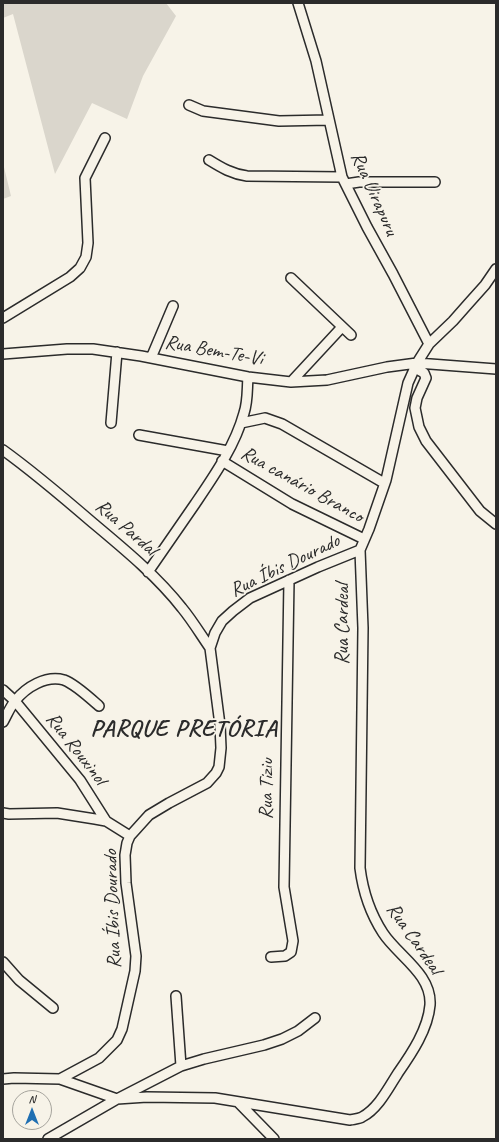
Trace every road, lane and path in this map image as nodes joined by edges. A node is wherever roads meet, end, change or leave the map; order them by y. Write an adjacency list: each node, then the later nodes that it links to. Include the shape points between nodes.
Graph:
1 (298, 3): 3 (street, Rua Uirapuru, via 316,62)
2 (189, 105): 3 (street, via 203,111 279,121)
3 (329, 120): 6 (street, Rua Uirapuru)
4 (105, 138): 11 (street, via 85,178 88,243 86,257 80,268 70,277)
5 (209, 160): 6 (street, via 236,175)
6 (344, 180): 7 (street); 14 (street, Rua Uirapuru)
7 (435, 182)
8 (496, 268): 14 (street, Rua Íbis Dourado, via 485,285)
9 (291, 278): 12 (street)
10 (173, 306): 17 (street)
11 (4, 318)
12 (342, 327): 13 (street); 21 (street)
13 (351, 335)
14 (429, 344): 18 (street, Rua Íbis Dourado)
15 (117, 352): 16 (street, Rua Bem-Te-Vi, via 67,349); 17 (street, Rua Bem-Te-Vi); 22 (street)
16 (3, 354)
17 (151, 358): 20 (street, Rua Bem-Te-Vi)
18 (416, 366): 19 (street, Rua Bem-Te-Vi); 21 (street, Rua Bem-Te-Vi, via 387,367 326,380); 28 (street, Rua Íbis Dourado, via 408,383); 29 (street, via 426,378 415,408 419,427 426,441 480,511)
19 (496, 369)
20 (248, 377): 21 (street, Rua Bem-Te-Vi); 23 (street, via 245,412)
21 (291, 382)
22 (111, 423)
23 (241, 423): 26 (street); 28 (street, via 265,418 282,424)
24 (139, 435): 26 (street)
25 (3, 450): 32 (street, Rua Pardal, via 72,505)
26 (228, 450): 27 (street)
27 (222, 461): 30 (street, Rua canário Branco, via 292,504); 32 (street)
28 (384, 483): 30 (street, Rua Íbis Dourado)
29 (496, 524)
30 (364, 539): 31 (street, Rua Íbis Dourado)
31 (360, 550): 33 (street, Rua Íbis Dourado); 51 (street, Rua Cardeal, via 363,628 360,868 363,887 374,918 384,935 422,976 429,996 429,1014 410,1056 379,1101 362,1117 350,1120)
32 (148, 572): 34 (street, Rua Pardal, via 182,608)
33 (289, 580): 34 (street, Rua Íbis Dourado, via 250,598 233,610 222,621); 42 (street, Rua Tiziu, via 284,887 293,941 291,952 285,956)
34 (210, 648): 41 (street, Rua Íbis Dourado, via 220,725 219,767 207,783 149,815)
35 (3, 690): 36 (street, Rua Rouxinol)
36 (15, 701): 37 (street, via 42,681 58,679 73,685); 38 (street); 40 (street, Rua Rouxinol, via 80,780)
37 (99, 706)
38 (3, 722)
39 (3, 813): 40 (street, via 57,813)
40 (106, 821): 41 (street)
41 (130, 836): 49 (street, Rua Íbis Dourado, via 125,864 136,956 122,1029 118,1040 99,1058)
42 (271, 958)
43 (3, 962): 45 (street, via 19,980)
44 (176, 996): 47 (street)
45 (53, 1008)
46 (315, 1018): 47 (street, via 298,1031 276,1041)
47 (181, 1066): 50 (street)
48 (3, 1079): 49 (street)
49 (60, 1079): 50 (street, Rua Cardeal)
50 (118, 1099): 51 (street, Rua Cardeal, via 185,1097); 52 (street)
51 (238, 1102): 53 (street)
52 (48, 1139)
53 (274, 1139)

